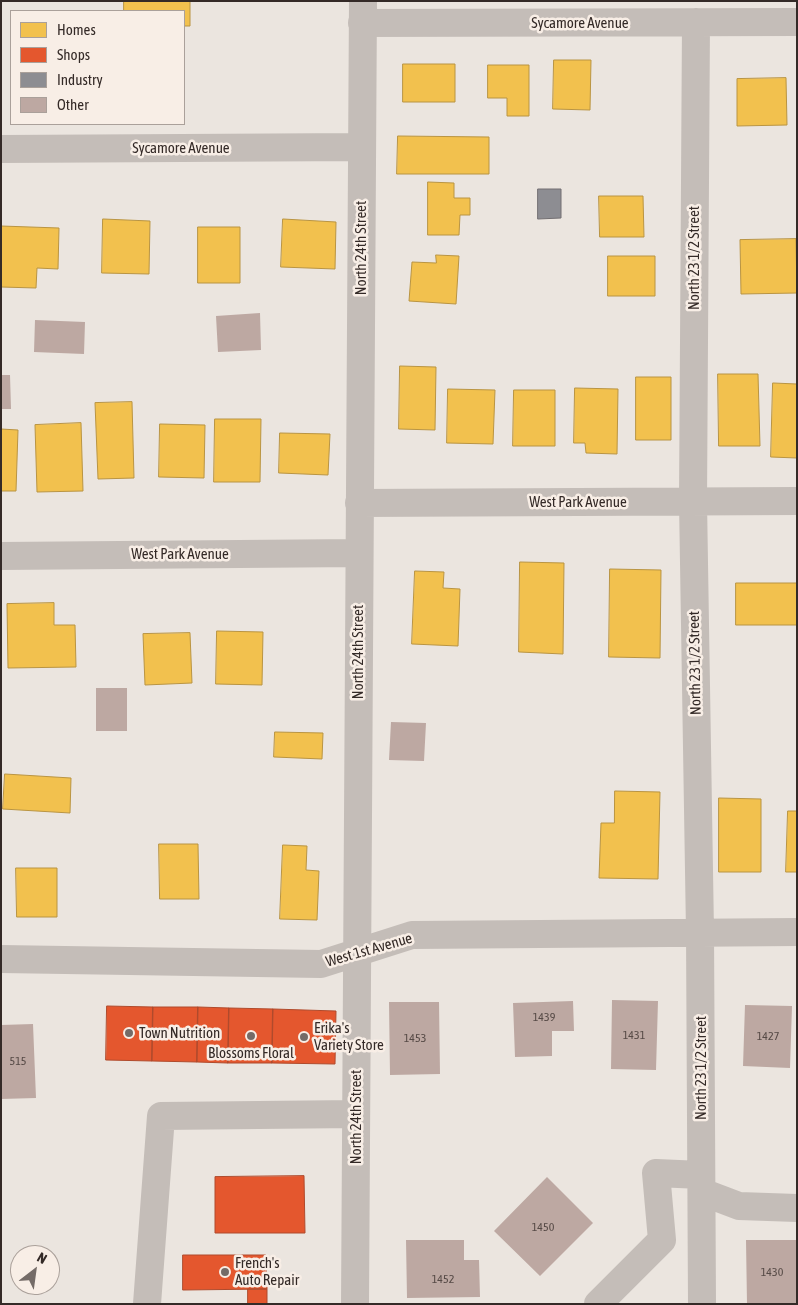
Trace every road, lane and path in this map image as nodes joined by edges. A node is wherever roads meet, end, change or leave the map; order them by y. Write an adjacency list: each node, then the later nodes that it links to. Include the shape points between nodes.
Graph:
1 (362, 12): 2 (street, Sycamore Avenue); 4 (street, North 24th Street)
2 (696, 22): 3 (street, Sycamore Avenue); 6 (street, North 23 1/2 Street)
3 (797, 22)
4 (361, 147): 5 (street, Sycamore Avenue); 8 (street, North 24th Street)
5 (1, 149)
6 (693, 501): 7 (street, West Park Avenue); 8 (street, West Park Avenue); 11 (street, North 23 1/2 Street)
7 (797, 501)
8 (358, 503): 9 (street, North 24th Street)
9 (358, 553): 10 (street, West Park Avenue); 13 (street, North 24th Street)
10 (1, 556)
11 (700, 932): 12 (street, West 1st Avenue); 13 (street, West 1st Avenue, via 412,935); 16 (street, North 23 1/2 Street)
12 (797, 932)
13 (356, 954): 14 (street, West 1st Avenue, via 321,964); 15 (street, North 24th Street)
14 (1, 959)
15 (356, 1114): 18 (street, via 161,1116); 19 (street, North 24th Street)
16 (702, 1183): 17 (street, via 739,1206); 20 (street, via 656,1172 662,1240); 21 (street, North 23 1/2 Street)
17 (797, 1208)
18 (147, 1304)
19 (355, 1304)
20 (598, 1304)
21 (702, 1304)

